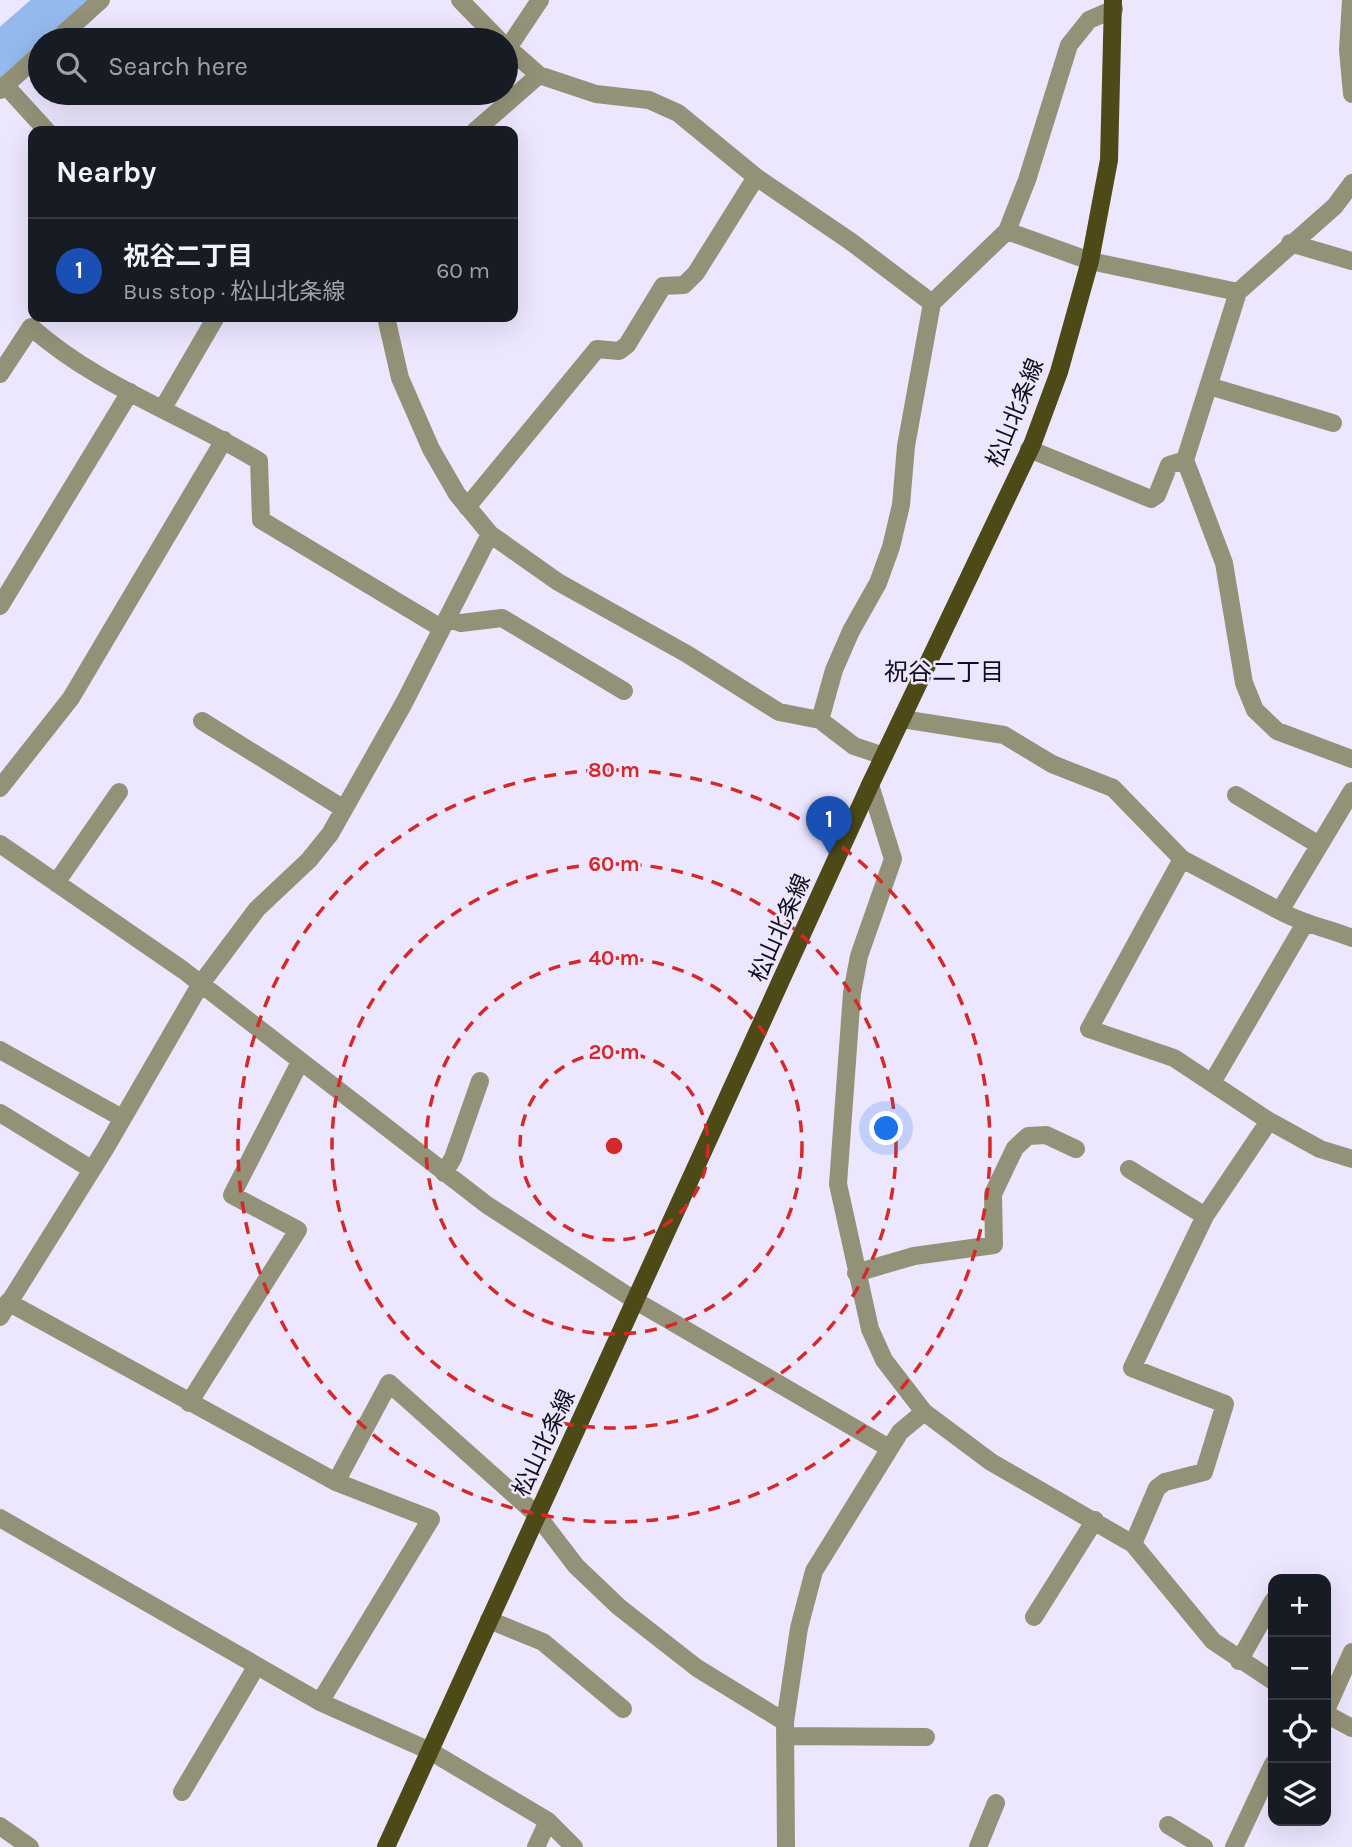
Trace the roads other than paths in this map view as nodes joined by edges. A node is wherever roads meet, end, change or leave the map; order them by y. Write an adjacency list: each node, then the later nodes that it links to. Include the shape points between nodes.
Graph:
1 (101, 0): 6 (street)
2 (460, 0): 7 (street)
3 (540, 0): 8 (street)
4 (1351, 0): 13 (street, via 1348,50)
5 (1114, 5): 20 (street, via 1089,20 1069,45); 22 (main road, 松山北条線, via 1109,160)
6 (70, 28)
7 (487, 28)
8 (518, 28)
9 (518, 57): 11 (street)
10 (28, 65): 12 (street)
11 (539, 75): 14 (street); 18 (street, via 596,94 649,100 678,113)
12 (3, 87): 16 (street)
13 (1352, 94)
14 (518, 95)
15 (508, 105): 17 (street)
16 (42, 126)
17 (482, 126)
18 (756, 177): 25 (street); 36 (street, via 696,273 684,285 663,286 627,345 619,351 597,349)
19 (1352, 184): 21 (street, via 1335,206)
20 (1007, 231): 22 (street); 25 (street)
21 (1290, 243): 23 (street); 24 (street)
22 (1090, 261): 24 (street); 34 (main road, 松山北条線, via 1059,373)
23 (1352, 261)
24 (1238, 292): 29 (street)
25 (932, 303): 42 (street, via 891,547 834,670)
26 (213, 322): 31 (street)
27 (387, 322): 36 (street, via 405,390 431,449)
28 (0, 374): 30 (street, via 31,327 61,353)
29 (1209, 386): 32 (street); 35 (street)
30 (130, 392): 31 (street); 38 (street)
31 (163, 408): 33 (street)
32 (1333, 423)
33 (224, 440): 39 (street, via 259,461 261,520); 47 (street, via 71,698)
34 (1029, 449): 35 (street, via 1151,499 1157,495 1168,465); 41 (main road, 松山北条線)
35 (1185, 460): 45 (street, via 1224,563 1244,683 1255,710 1277,731)
36 (467, 507): 37 (street)
37 (490, 534): 39 (street); 42 (street, via 558,582 779,712)
38 (0, 606)
39 (444, 623): 40 (street, via 502,618); 51 (street)
40 (624, 691)
41 (902, 719): 44 (main road, 松山北条線); 54 (street, via 1004,736 1052,764 1114,788)
42 (820, 720): 44 (street, via 854,746)
43 (202, 721): 51 (street)
44 (884, 756): 46 (main road, 松山北条線)
45 (1352, 759)
46 (870, 785): 73 (street, via 893,859 859,956 852,993 838,1184); 74 (main road, 松山北条線)
47 (0, 788)
48 (1352, 791): 53 (street)
49 (119, 792): 55 (street)
50 (1236, 796): 53 (street)
51 (344, 809): 59 (street, via 309,860 257,909)
52 (0, 844): 55 (street)
53 (1320, 845): 56 (street)
54 (1182, 859): 56 (street); 63 (street, via 1089,1029 1174,1058)
55 (56, 883): 59 (street)
56 (1280, 911): 57 (street)
57 (1304, 925): 58 (street); 63 (street)
58 (1352, 939)
59 (200, 985): 61 (street); 65 (street)
60 (0, 1050): 65 (street)
61 (300, 1062): 71 (street); 76 (street, via 232,1195 298,1230)
62 (480, 1081): 71 (street)
63 (1213, 1081): 66 (street)
64 (0, 1113): 69 (street)
65 (122, 1118): 69 (street)
66 (1269, 1121): 68 (street, via 1320,1149); 72 (street)
67 (1076, 1149): 73 (street, via 1046,1135 1028,1136 1015,1148 993,1194 993,1245 914,1256)
68 (1352, 1159)
69 (91, 1169): 75 (street)
70 (1129, 1169): 72 (street)
71 (444, 1173): 74 (street)
72 (1205, 1216): 83 (street, via 1132,1368 1225,1404 1204,1472 1157,1488)
73 (856, 1273): 77 (street, via 870,1329 884,1360)
74 (636, 1301): 78 (street); 80 (main road, 松山北条線)
75 (4, 1309): 76 (street)
76 (189, 1404): 79 (street)
77 (924, 1412): 78 (street); 82 (street, via 991,1462)
78 (889, 1448): 96 (street, via 814,1571 799,1628)
79 (336, 1482): 80 (street, via 389,1383); 92 (street, via 431,1519)
80 (537, 1515): 86 (main road, 松山北条線); 96 (street, via 576,1566 619,1607)
81 (0, 1518): 89 (street)
82 (1095, 1520): 83 (street); 85 (street)
83 (1133, 1544): 88 (street, via 1213,1641)
84 (1268, 1610): 88 (street)
85 (1034, 1617)
86 (489, 1620): 93 (street, via 543,1642); 98 (main road, 松山北条線)
87 (1352, 1652): 91 (street)
88 (1239, 1661): 90 (street)
89 (256, 1667): 92 (street); 100 (street)
90 (1268, 1678)
91 (1331, 1700)
92 (320, 1703): 98 (street)
93 (623, 1709)
94 (1331, 1715): 95 (street)
95 (1352, 1728)
96 (785, 1729): 97 (street); 109 (street)
97 (926, 1737)
98 (430, 1751): 102 (street); 106 (main road, 松山北条線)
99 (1268, 1775): 112 (street)
100 (182, 1792)
101 (996, 1803): 110 (street)
102 (548, 1821): 107 (street); 108 (street)
103 (1168, 1825): 111 (street)
104 (0, 1826): 105 (street)
105 (30, 1847)
106 (386, 1847)
107 (536, 1847)
108 (574, 1847)
109 (786, 1847)
110 (978, 1847)
111 (1202, 1847)
112 (1234, 1847)

